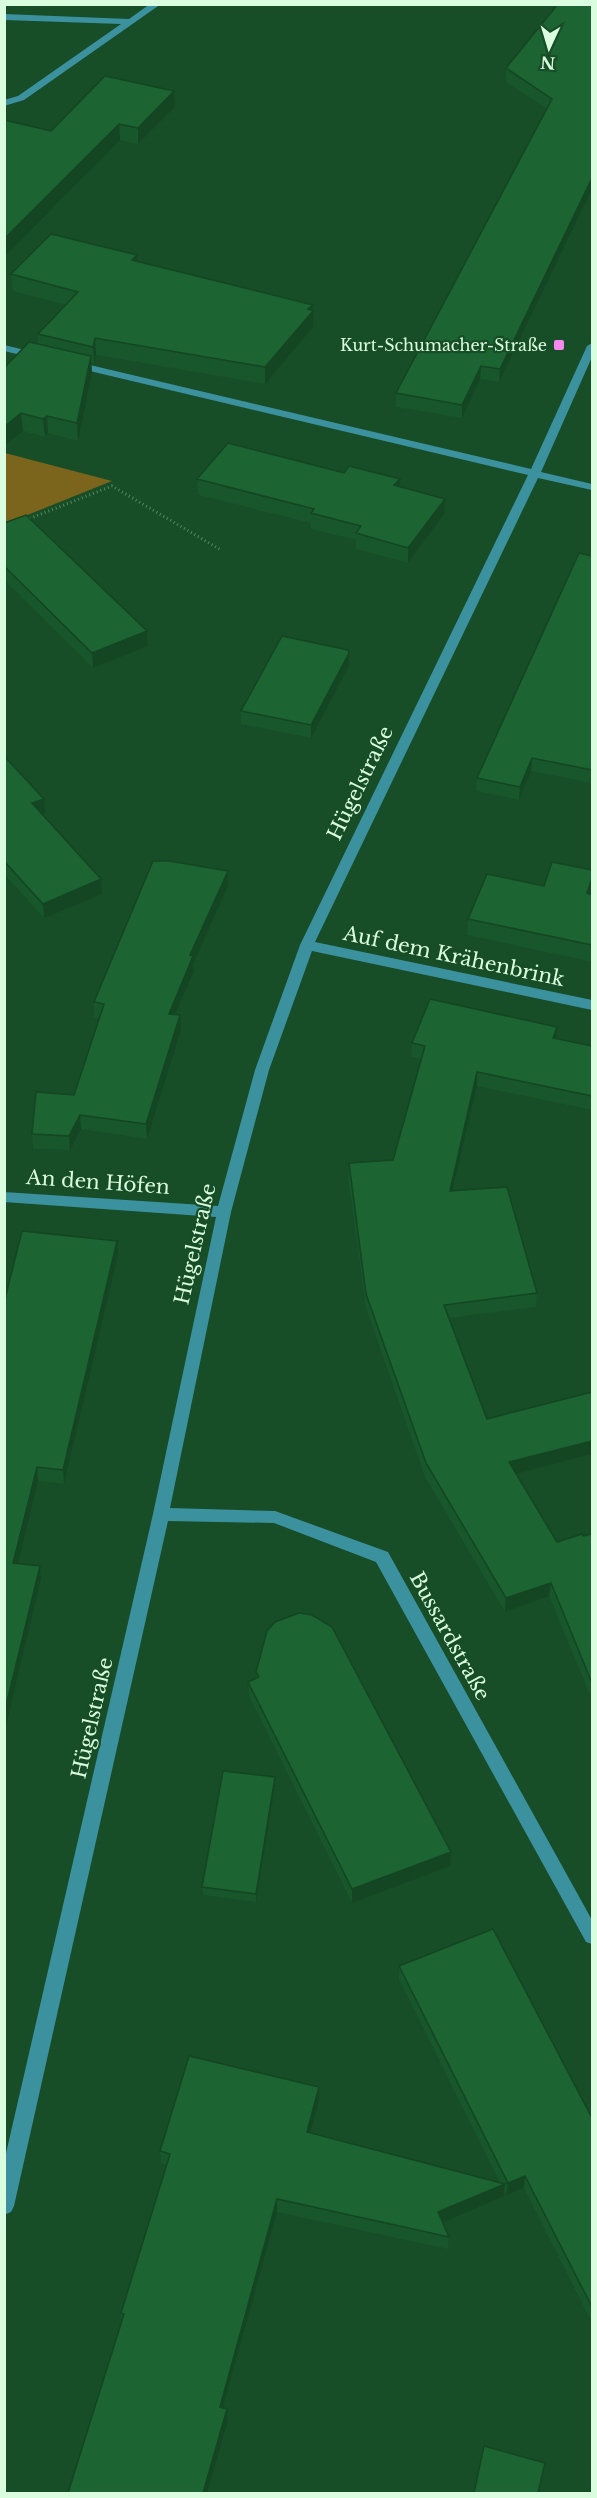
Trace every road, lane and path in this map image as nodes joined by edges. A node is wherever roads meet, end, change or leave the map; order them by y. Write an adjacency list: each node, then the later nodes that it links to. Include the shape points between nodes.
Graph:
1 (157, 4): 3 (street)
2 (4, 16): 3 (street)
3 (133, 22): 4 (street, via 21,99)
4 (4, 103)
5 (592, 346): 7 (street, Hügelstraße)
6 (4, 348): 7 (street)
7 (534, 475): 8 (street); 11 (street, Hügelstraße)
8 (592, 487)
9 (15, 525): 10 (path, via 112,486)
10 (221, 550)
11 (307, 945): 12 (street, Auf dem Krähenbrink); 14 (street, Hügelstraße, via 262,1070)
12 (592, 1005)
13 (4, 1197): 14 (street, An den Höfen)
14 (224, 1212): 15 (street, Hügelstraße)
15 (161, 1514): 16 (street, Bussardstraße, via 274,1517 382,1557); 17 (street, Hügelstraße)
16 (592, 1936)
17 (4, 2206)

